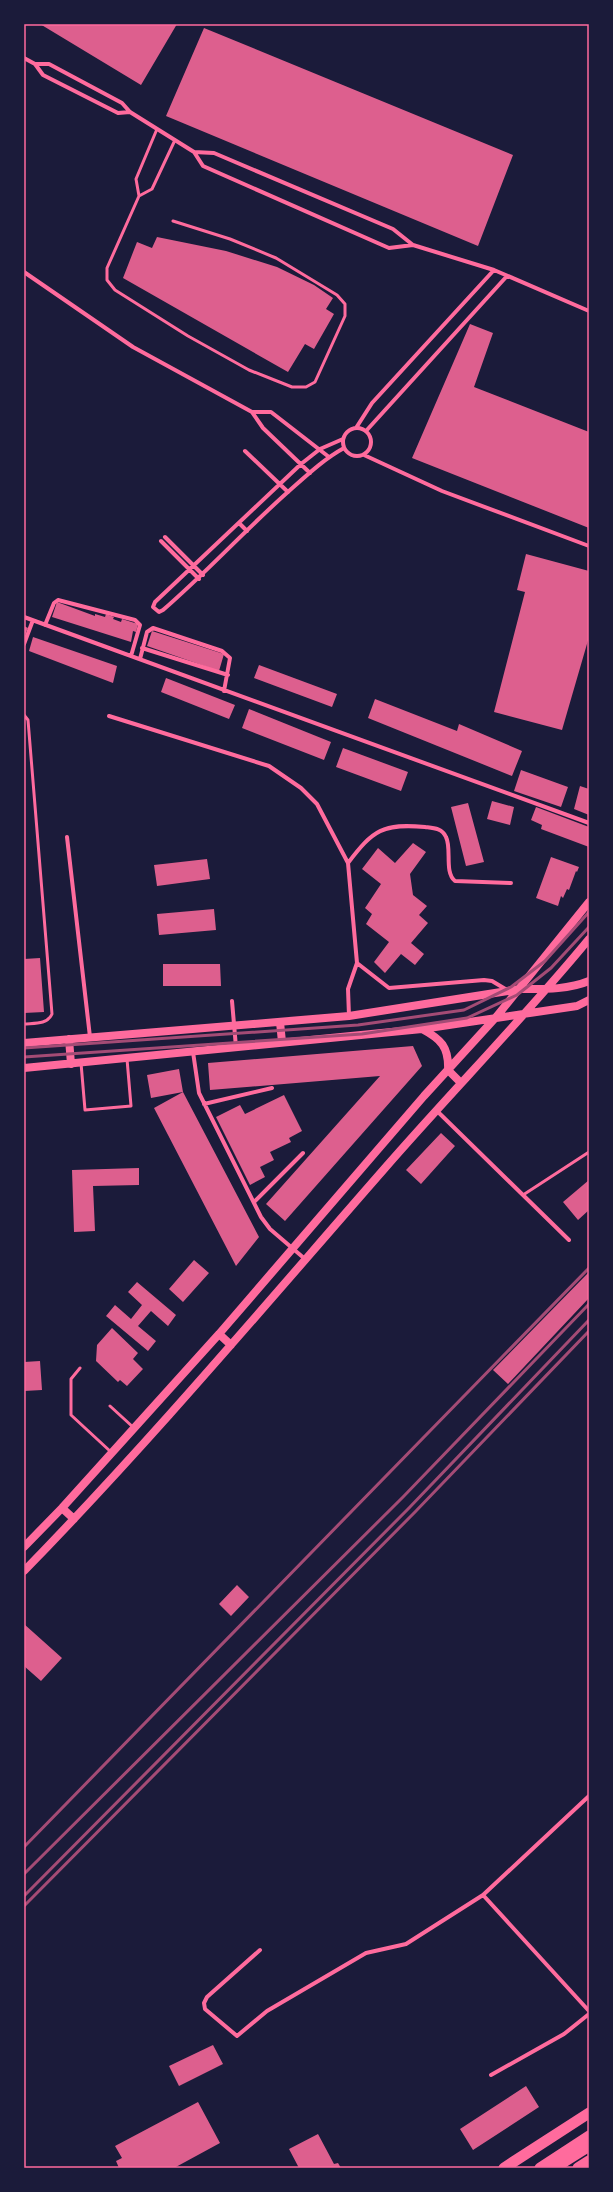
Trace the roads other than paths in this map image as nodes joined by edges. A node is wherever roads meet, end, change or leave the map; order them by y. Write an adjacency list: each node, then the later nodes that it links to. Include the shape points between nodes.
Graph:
1 (24, 58): 2 (street)
2 (35, 64): 3 (street, via 48,64 122,103); 3 (street, via 43,76 118,114)
3 (130, 112): 4 (street)
4 (157, 129): 5 (street); 7 (lane, via 136,179)
5 (175, 140): 6 (street); 7 (lane, via 152,189)
6 (194, 152): 9 (street, via 214,153 229,159 393,230); 9 (street, via 203,166 389,248)
7 (139, 196): 8 (lane, via 107,268 110,286 188,336 250,370 292,387 306,387 315,382 345,316 345,304 337,295 276,258 230,239)
8 (173, 221)
9 (413, 245): 10 (street)
10 (494, 270): 12 (street); 15 (street, via 372,403)
11 (24, 272): 14 (street, via 133,347)
12 (507, 276): 13 (street); 16 (street)
13 (589, 311)
14 (252, 412): 19 (street, via 271,412); 23 (street, via 262,428)
15 (356, 428): 16 (street); 17 (street, via 348,431)
16 (366, 431): 21 (street, via 372,444)
17 (343, 439): 18 (street); 19 (street)
18 (344, 448): 21 (street, via 350,455); 22 (street)
19 (320, 449): 22 (street); 23 (street)
20 (245, 451): 25 (street)
21 (364, 455): 31 (street, via 442,492)
22 (329, 457): 24 (street)
23 (301, 464): 24 (street); 25 (street)
24 (310, 473): 26 (street)
25 (280, 484): 26 (street); 27 (street)
26 (288, 492): 28 (street)
27 (239, 523): 28 (street); 32 (street)
28 (247, 531): 34 (street)
29 (166, 537): 32 (street)
30 (161, 541): 33 (street)
31 (589, 546)
32 (194, 566): 33 (street); 34 (street)
33 (190, 571): 35 (street); 35 (street, via 155,602 153,607 157,611 163,610)
34 (203, 575): 35 (street)
35 (199, 579)
36 (24, 617): 37 (street)
37 (33, 620): 38 (street); 39 (street)
38 (45, 625): 41 (street); 41 (street, via 54,603 59,600 135,620 140,625)
39 (24, 644)
40 (142, 648): 42 (street); 43 (street); 43 (street, via 148,630 153,628 226,653 230,658)
41 (131, 656): 42 (street)
42 (140, 659): 44 (street)
43 (228, 675): 44 (street)
44 (224, 691): 47 (street)
45 (24, 715): 66 (lane, via 28,720 52,1014 43,1022)
46 (109, 716): 49 (street, via 269,766 302,788 317,804)
47 (589, 823)
48 (67, 837): 69 (street)
49 (348, 864): 50 (street, via 362,845 376,833 392,826 401,824 437,828 446,835 450,874 455,881); 53 (street)
50 (511, 883)
51 (589, 902): 55 (main road)
52 (589, 939): 56 (main road)
53 (357, 963): 57 (street, via 389,988 484,980 492,981); 63 (street, via 348,989)
54 (589, 981): 56 (main road, via 579,985)
55 (520, 989): 56 (main road); 57 (main road); 64 (main road)
56 (548, 989): 62 (main road)
57 (508, 991): 63 (main road)
58 (589, 1000): 61 (main road)
59 (232, 1001): 67 (street)
60 (589, 1004): 61 (street)
61 (577, 1006): 62 (main road)
62 (524, 1013): 64 (main road); 80 (main road)
63 (349, 1016): 65 (main road)
64 (497, 1016): 68 (main road); 79 (main road)
65 (280, 1022): 67 (main road); 71 (main road)
66 (24, 1024)
67 (235, 1026): 69 (main road); 73 (street)
68 (422, 1029): 71 (main road); 79 (main road, via 434,1035 445,1048)
69 (90, 1038): 70 (main road)
70 (69, 1039): 72 (main road); 77 (main road)
71 (282, 1042): 73 (main road)
72 (24, 1043)
73 (236, 1047): 74 (main road)
74 (193, 1051): 75 (main road); 82 (street, via 199,1093)
75 (127, 1059): 76 (main road); 76 (lane, via 131,1106 85,1110)
76 (82, 1063): 77 (main road)
77 (71, 1064): 78 (main road)
78 (24, 1068)
79 (448, 1070): 80 (main road); 89 (main road)
80 (461, 1082): 83 (main road)
81 (272, 1088): 82 (street)
82 (204, 1104): 87 (street)
83 (436, 1110): 86 (street); 90 (main road)
84 (589, 1152): 86 (lane)
85 (303, 1153): 87 (street)
86 (524, 1195): 88 (street)
87 (254, 1202): 89 (street, via 270,1229)
88 (569, 1240)
89 (292, 1249): 90 (street); 91 (main road)
90 (305, 1259): 92 (main road)
91 (219, 1334): 92 (main road); 95 (main road)
92 (231, 1345): 98 (main road)
93 (80, 1368): 96 (lane, via 71,1379 71,1415)
94 (110, 1406): 95 (lane)
95 (134, 1428): 96 (main road)
96 (112, 1453): 97 (main road)
97 (62, 1508): 98 (main road); 99 (main road)
98 (74, 1519): 100 (main road)
99 (24, 1547)
100 (24, 1571)
101 (589, 1796): 102 (street)
102 (483, 1895): 103 (street, via 406,1944 366,1953 267,2011 237,2036 206,2009 204,2003 207,1997); 104 (street)
103 (260, 1950)
104 (589, 2013): 105 (street, via 564,2034)
105 (491, 2075)
106 (589, 2113): 110 (highway)
107 (589, 2136): 111 (highway)
108 (589, 2146): 112 (highway)
109 (589, 2161): 113 (highway)
110 (504, 2168)
111 (540, 2168)
112 (554, 2168)
113 (578, 2168)

